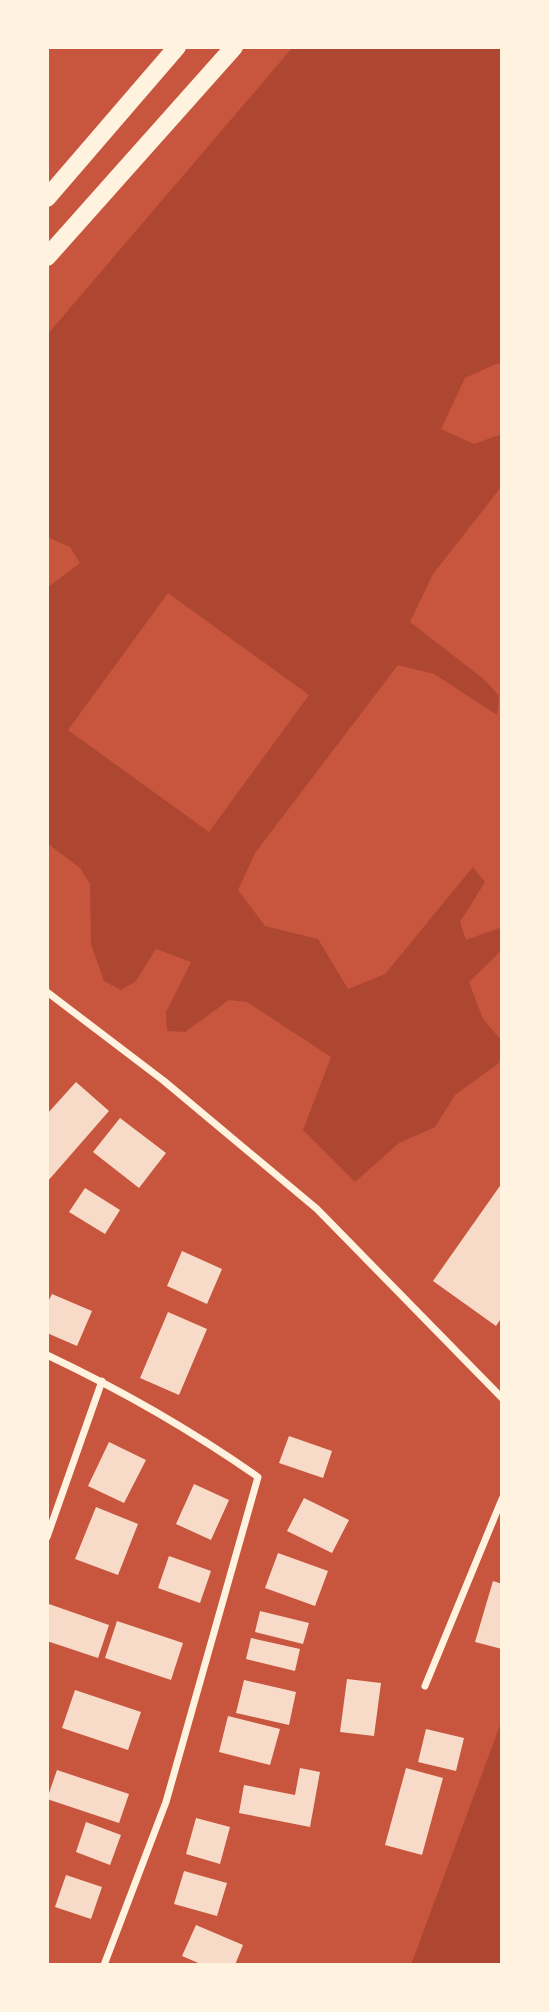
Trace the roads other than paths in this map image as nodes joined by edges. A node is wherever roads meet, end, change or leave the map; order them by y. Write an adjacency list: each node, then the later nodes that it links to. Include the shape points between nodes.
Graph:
1 (177, 47): 3 (main road)
2 (234, 47): 4 (main road)
3 (47, 198)
4 (47, 257)
5 (47, 992): 8 (street, via 164,1081 317,1209)
6 (47, 1355): 7 (street)
7 (102, 1381): 10 (street); 12 (street, via 258,1477 166,1802)
8 (502, 1398)
9 (502, 1499): 11 (street)
10 (47, 1537)
11 (425, 1686)
12 (104, 1965)

